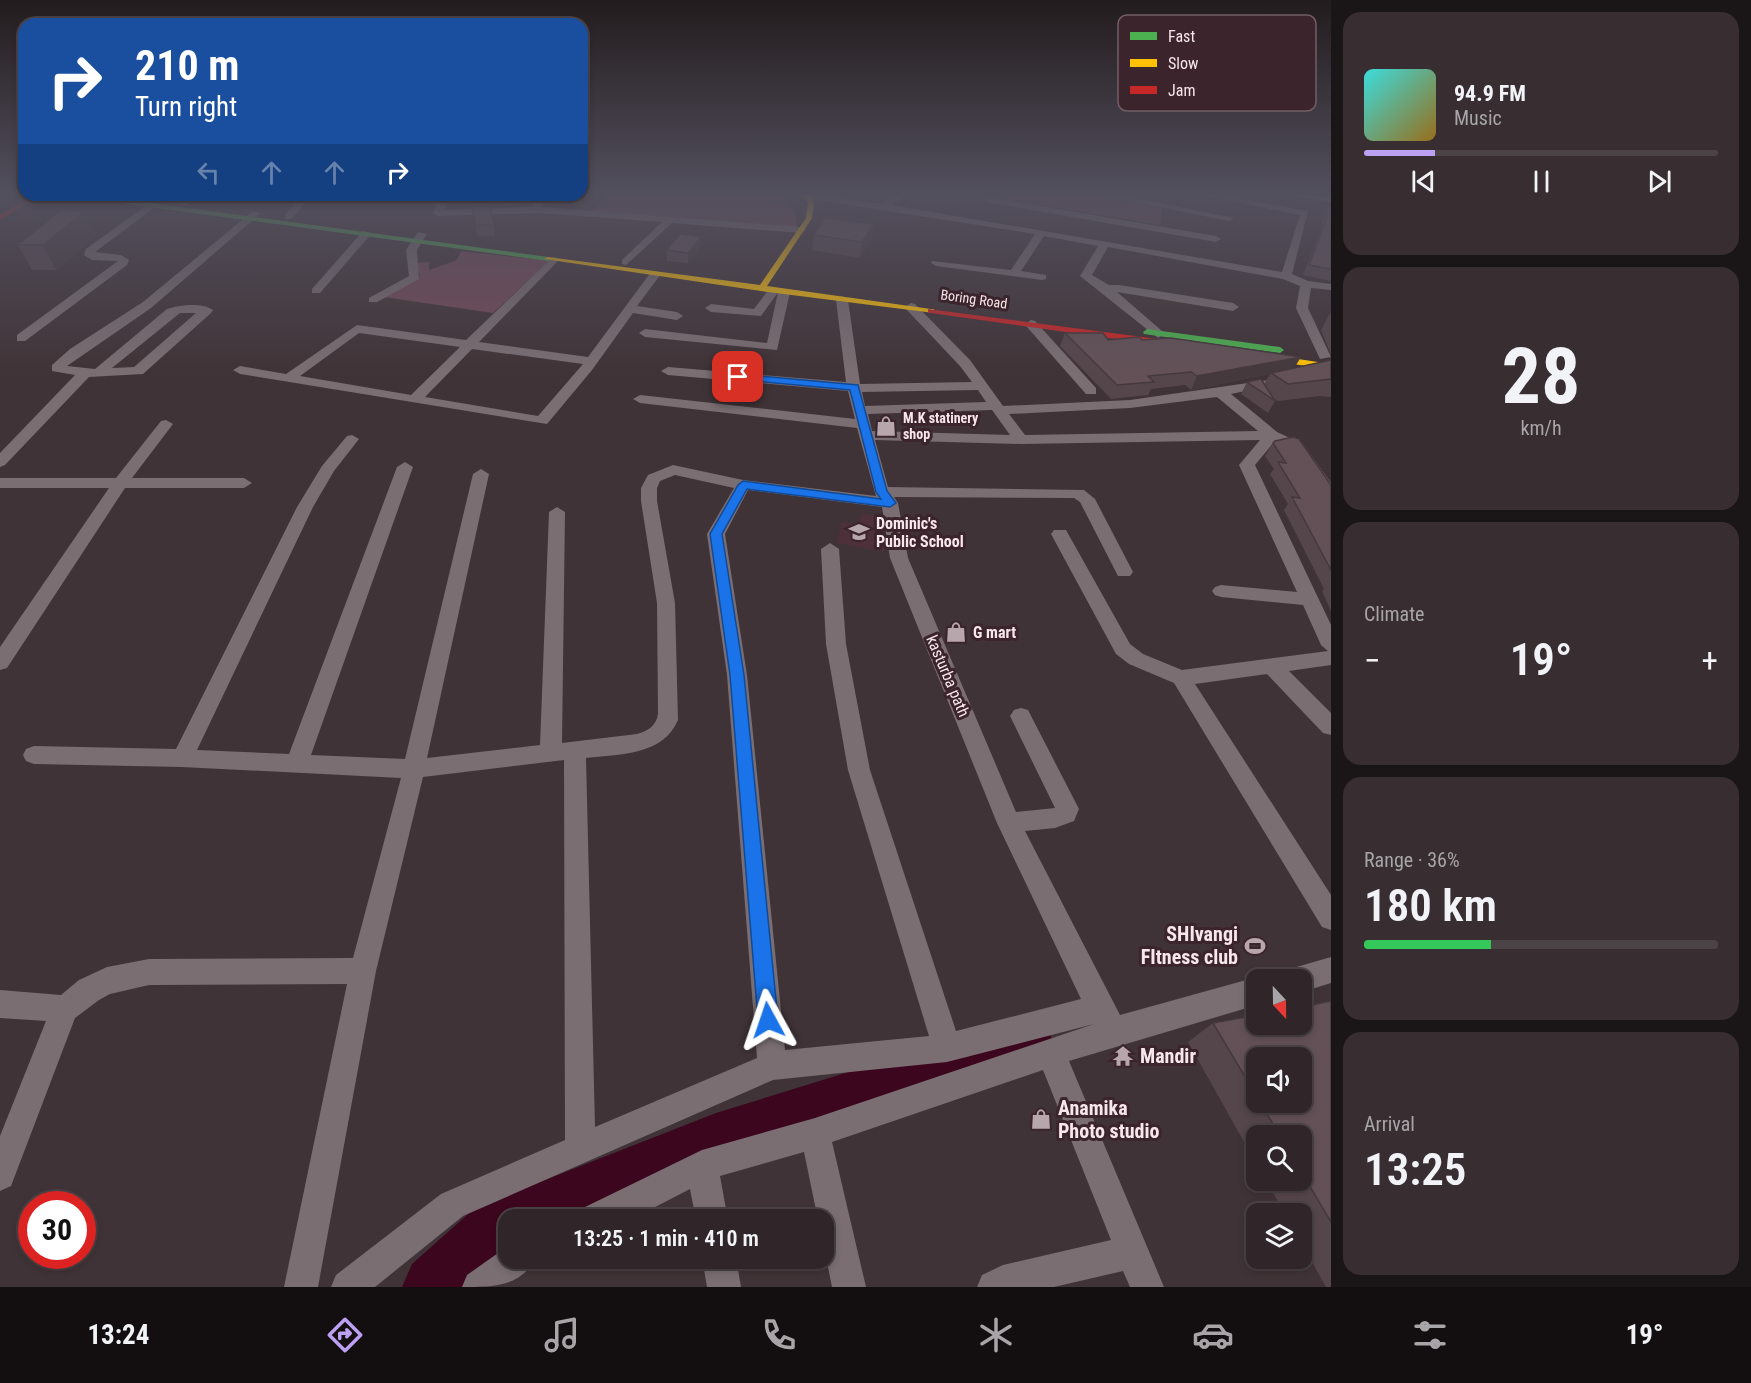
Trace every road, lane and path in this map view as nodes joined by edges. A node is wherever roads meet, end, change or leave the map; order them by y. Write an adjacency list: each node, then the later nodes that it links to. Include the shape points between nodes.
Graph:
1 (89, 253): 38 (street, via 92,257 124,260)
2 (208, 253): 44 (street, via 147,304 57,368)
3 (350, 253): 27 (street)
4 (412, 253): 28 (street, via 415,277)
5 (509, 253): 15 (street, Boring Road)
6 (552, 253): 16 (street)
7 (635, 253): 16 (street)
8 (789, 253): 24 (street)
9 (797, 253): 24 (street)
10 (1027, 253): 19 (street)
11 (1099, 253): 26 (street, via 1086,276)
12 (1151, 253): 17 (street)
13 (1208, 253): 17 (street)
14 (1293, 253): 21 (street)
15 (554, 261): 20 (street, Boring Road); 39 (street)
16 (626, 262): 24 (street)
17 (1203, 262): 21 (street)
18 (936, 263): 19 (street)
19 (1014, 273): 22 (street)
20 (655, 274): 24 (street, Boring Road); 33 (street)
21 (1286, 276): 23 (street)
22 (1042, 277)
23 (1306, 284): 25 (street); 41 (street, via 1302,308)
24 (772, 287): 29 (street, Boring Road); 32 (street, via 758,313); 36 (street, via 772,348); 37 (street)
25 (1331, 287)
26 (1107, 289): 31 (street); 37 (street)
27 (316, 291)
28 (374, 300)
29 (842, 300): 30 (street, Boring Road); 47 (street, kasturba path)
30 (911, 307): 35 (street, Boring Road); 46 (street)
31 (1233, 307)
32 (711, 308)
33 (631, 309): 34 (street); 40 (street)
34 (677, 316)
35 (1031, 324): 41 (street, Boring Road); 48 (street)
36 (645, 333)
37 (1158, 334): 41 (street)
38 (21, 338)
39 (469, 344): 40 (street); 45 (street, via 357,329); 50 (street)
40 (591, 361): 50 (street, via 542,421)
41 (1330, 362): 49 (street)
42 (240, 370): 45 (street)
43 (668, 370): 47 (street)
44 (91, 373): 44 (street, via 138,371 207,310 171,312); 58 (street)
45 (289, 378): 50 (street)
46 (982, 386): 47 (street, via 884,390); 52 (street)
47 (854, 387): 53 (street, kasturba path)
48 (1091, 391)
49 (1220, 392): 52 (street, via 1130,404); 55 (street)
50 (415, 399)
51 (640, 399): 53 (street)
52 (998, 408): 53 (street); 57 (street)
53 (863, 423): 57 (street); 66 (street, kasturba path)
54 (166, 424): 61 (street)
55 (1272, 435): 57 (street); 65 (street, via 1298,447); 72 (street, via 1247,465)
56 (352, 439): 82 (street, via 327,469 304,507)
57 (1022, 440)
58 (0, 462)
59 (405, 467): 83 (street)
60 (481, 474): 84 (street)
61 (121, 482): 62 (street); 63 (street); 75 (street)
62 (0, 483)
63 (244, 483)
64 (743, 485): 66 (street); 80 (street, via 673,470 654,478 648,501 666,603 667,725 662,733 637,743); 96 (street, via 716,534 737,675)
65 (1331, 494)
66 (886, 497): 70 (street, via 1078,493 1087,498); 85 (street, kasturba path, via 899,558)
67 (557, 512): 80 (street)
68 (1060, 534): 77 (street, via 1123,649 1136,659)
69 (830, 549): 94 (street, via 836,644 860,770)
70 (1124, 572)
71 (1221, 591): 72 (street)
72 (1310, 599): 73 (street)
73 (1331, 645)
74 (1331, 658): 76 (street)
75 (0, 663)
76 (1272, 666): 77 (street); 79 (street)
77 (1181, 678): 86 (street)
78 (1021, 716): 85 (street, via 1067,809 1066,814 1055,818)
79 (1331, 727)
80 (563, 752): 84 (street); 98 (street)
81 (34, 755): 82 (street)
82 (182, 758): 83 (street)
83 (297, 763): 84 (street)
84 (414, 769): 87 (street)
85 (1009, 823): 93 (street, kasturba path)
86 (1331, 918)
87 (363, 970): 92 (street, via 149,972 107,981); 106 (street)
88 (1331, 970): 89 (street)
89 (1312, 975)
90 (1246, 993): 93 (street)
91 (0, 1004): 92 (street)
92 (65, 1009): 99 (street)
93 (1107, 1020): 94 (street); 95 (street)
94 (947, 1048): 96 (street)
95 (1051, 1053): 97 (street); 103 (street)
96 (772, 1066): 98 (street)
97 (815, 1133): 100 (street); 110 (street)
98 (580, 1150): 107 (street, via 452,1206)
99 (2, 1164)
100 (702, 1166): 101 (street); 102 (street)
101 (617, 1209)
102 (710, 1209)
103 (1132, 1252): 111 (street); 112 (street)
104 (504, 1269): 108 (street)
105 (721, 1269): 109 (street)
106 (301, 1287)
107 (348, 1287)
108 (479, 1287)
109 (724, 1287)
110 (849, 1287)
111 (994, 1287)
112 (1147, 1287)

